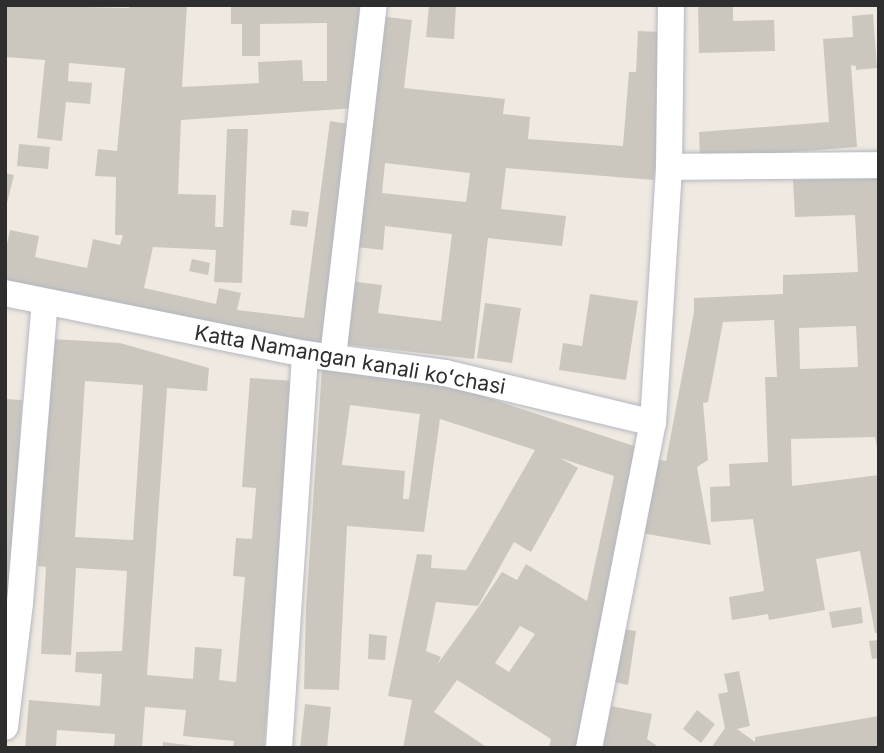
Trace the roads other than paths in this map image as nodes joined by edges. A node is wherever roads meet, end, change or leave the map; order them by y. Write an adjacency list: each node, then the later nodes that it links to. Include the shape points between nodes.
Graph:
1 (374, 5): 8 (street)
2 (671, 5): 4 (street)
3 (879, 165): 4 (street)
4 (669, 167): 9 (street)
5 (5, 293): 6 (street, Katta Namangan kanali koʻchasi)
6 (45, 302): 7 (street, Katta Namangan kanali koʻchasi); 10 (street)
7 (305, 354): 8 (street, Katta Namangan kanali koʻchasi); 12 (street)
8 (333, 357): 9 (street, Katta Namangan kanali koʻchasi, via 445,373)
9 (653, 423): 13 (street)
10 (13, 602): 11 (street)
11 (5, 727)
12 (279, 748)
13 (589, 748)

